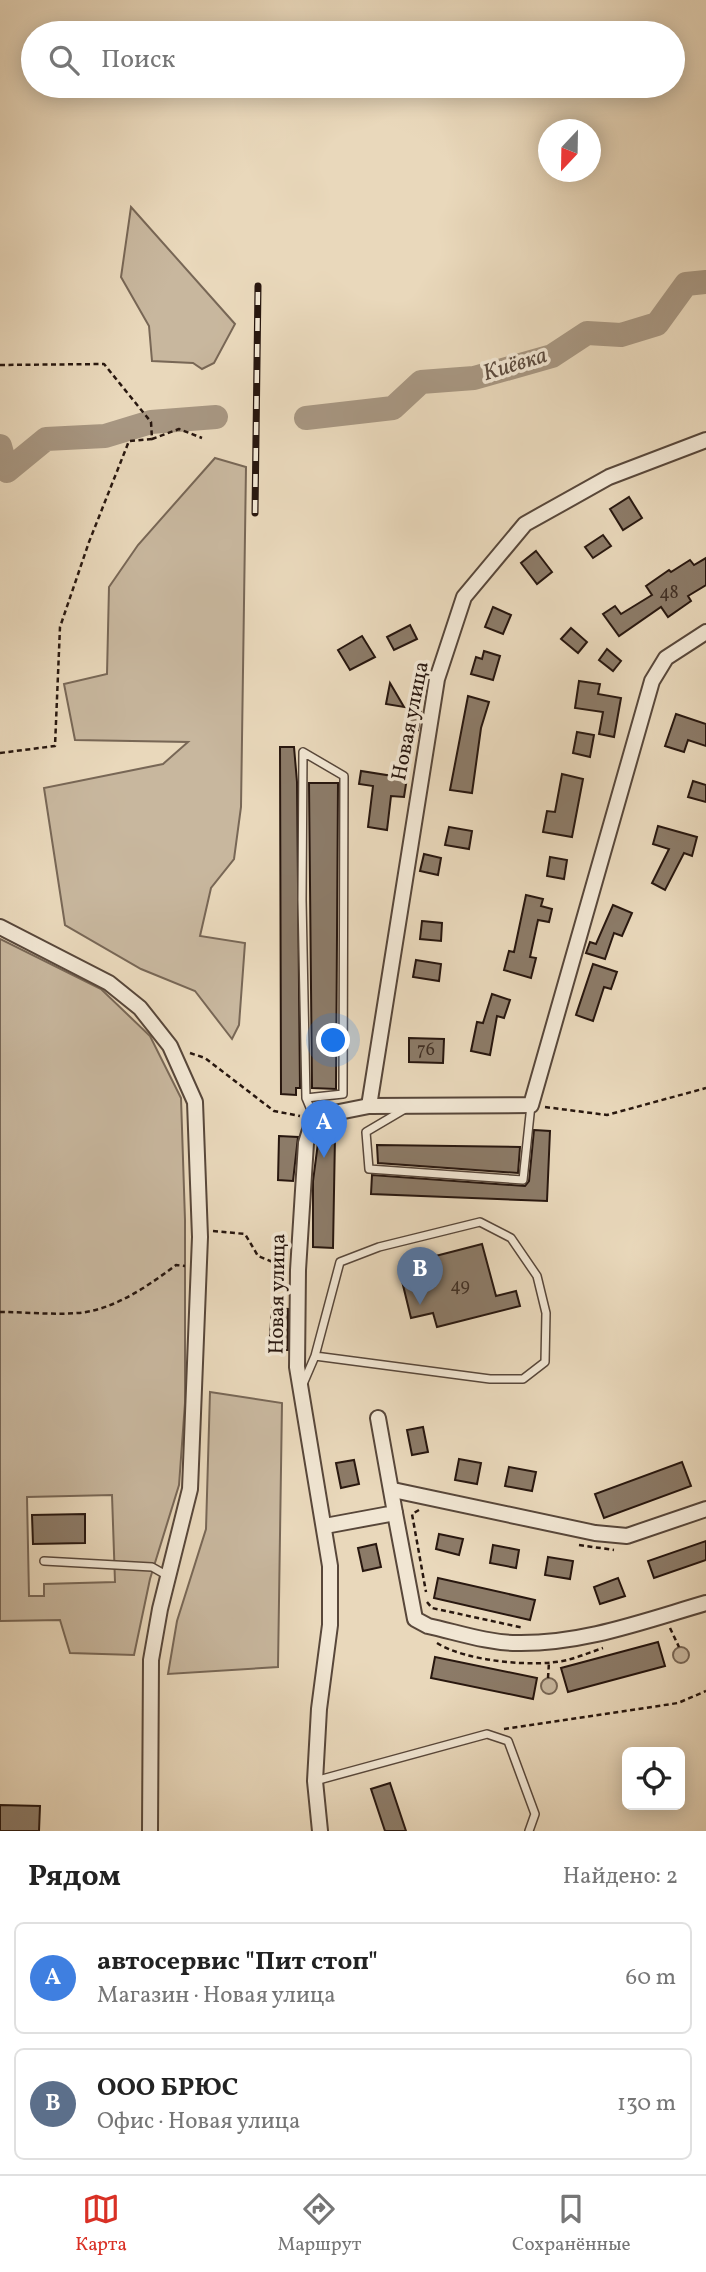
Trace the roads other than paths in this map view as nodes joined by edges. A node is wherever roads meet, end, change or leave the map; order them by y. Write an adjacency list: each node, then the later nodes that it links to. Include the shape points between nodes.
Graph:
1 (706, 440): 6 (street, Новая улица, via 609,477 525,524 464,597 437,679)
2 (706, 632): 5 (street, via 666,658 652,681)
3 (0, 927): 17 (street, via 109,983 140,1008 170,1045 195,1102 200,1237 190,1489)
4 (306, 1098): 4 (lane, via 302,900 303,752 344,776 343,1094); 8 (lane)
5 (531, 1105): 7 (street); 7 (lane, via 523,1180 369,1169 366,1132)
6 (369, 1106): 7 (street); 8 (street)
7 (408, 1107)
8 (314, 1117): 10 (street, Новая улица, via 306,1143 298,1270)
9 (316, 1356): 9 (lane, via 340,1262 379,1247 480,1222 512,1238 537,1276 545,1313 545,1362 523,1379 490,1379); 10 (lane)
10 (299, 1390): 15 (street, Новая улица)
11 (378, 1418): 12 (street)
12 (393, 1490): 13 (street, via 627,1536); 14 (street)
13 (706, 1509)
14 (396, 1513): 15 (street); 18 (street, via 415,1619 428,1626 515,1643 560,1641 605,1633)
15 (325, 1527): 19 (street, Новая улица, via 330,1625)
16 (44, 1560): 17 (lane, via 152,1566)
17 (168, 1577): 20 (street, via 152,1660)
18 (706, 1603)
19 (315, 1781): 21 (street, Новая улица); 22 (lane, via 487,1734 508,1741 535,1814)
20 (150, 1831)
21 (320, 1831)
22 (529, 1831)

